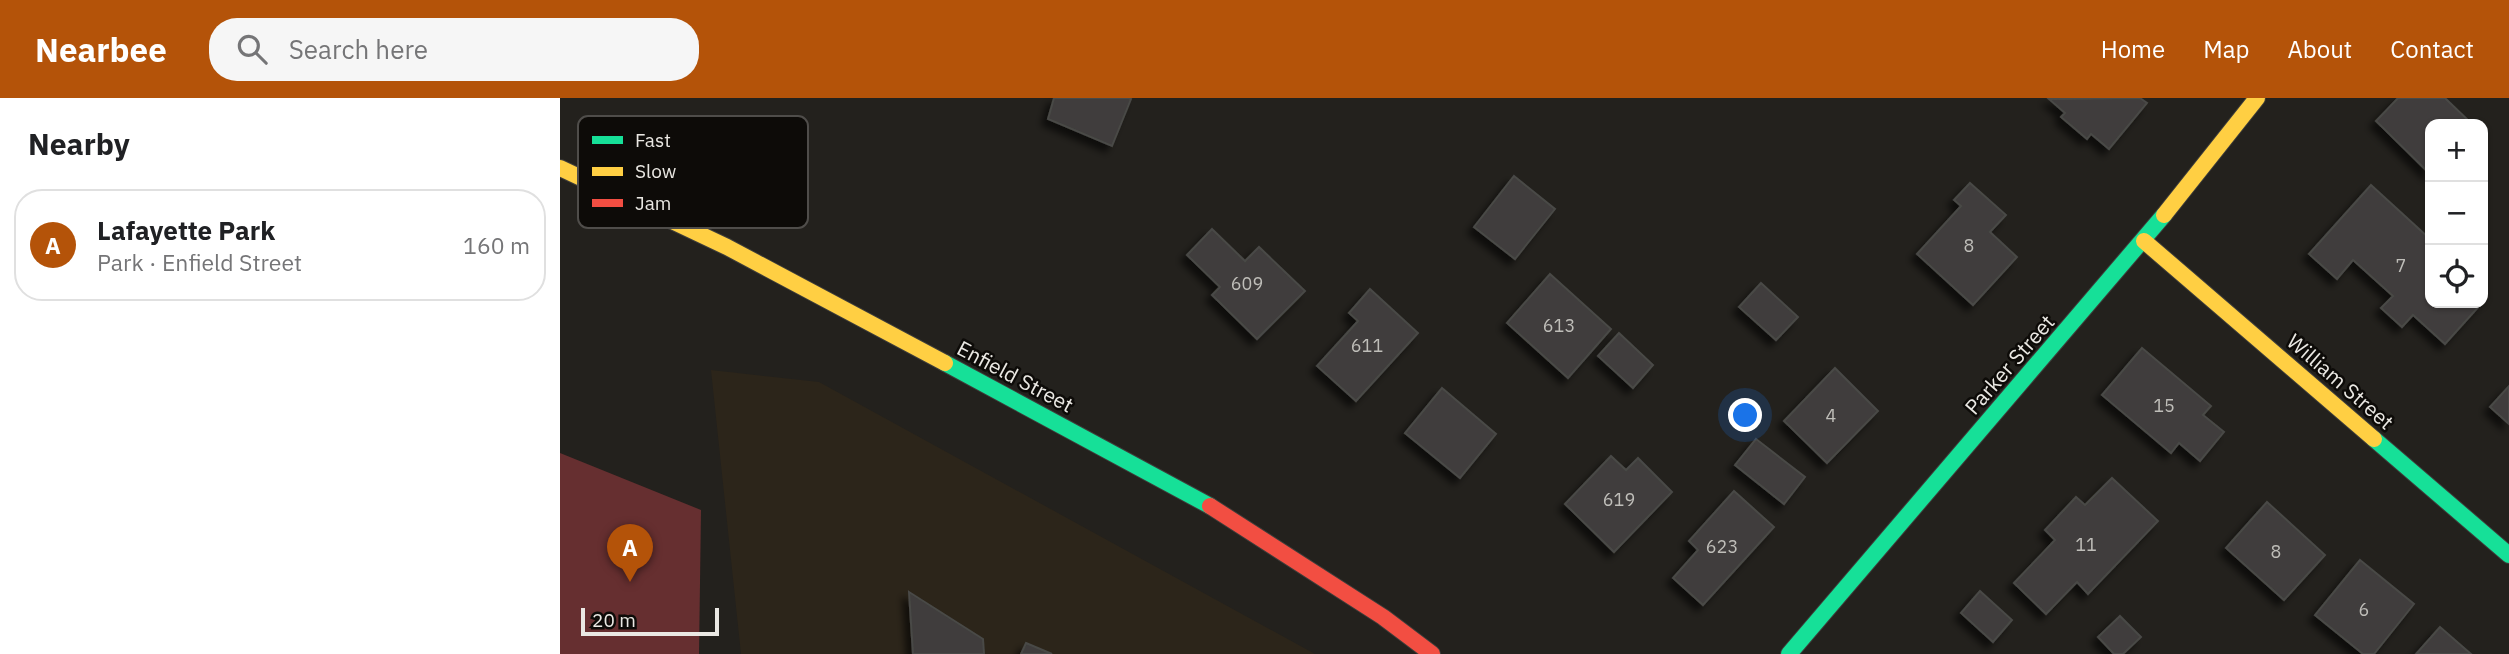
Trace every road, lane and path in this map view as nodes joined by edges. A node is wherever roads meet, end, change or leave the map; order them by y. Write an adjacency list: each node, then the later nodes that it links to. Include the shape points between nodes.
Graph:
1 (2257, 98): 5 (street, Parker Street)
2 (560, 168): 3 (street, Enfield Street)
3 (578, 177)
4 (687, 228): 7 (street, Enfield Street, via 1191,494)
5 (2144, 242): 6 (street, William Street); 8 (street, Parker Street)
6 (2509, 555)
7 (1433, 654)
8 (1789, 654)

